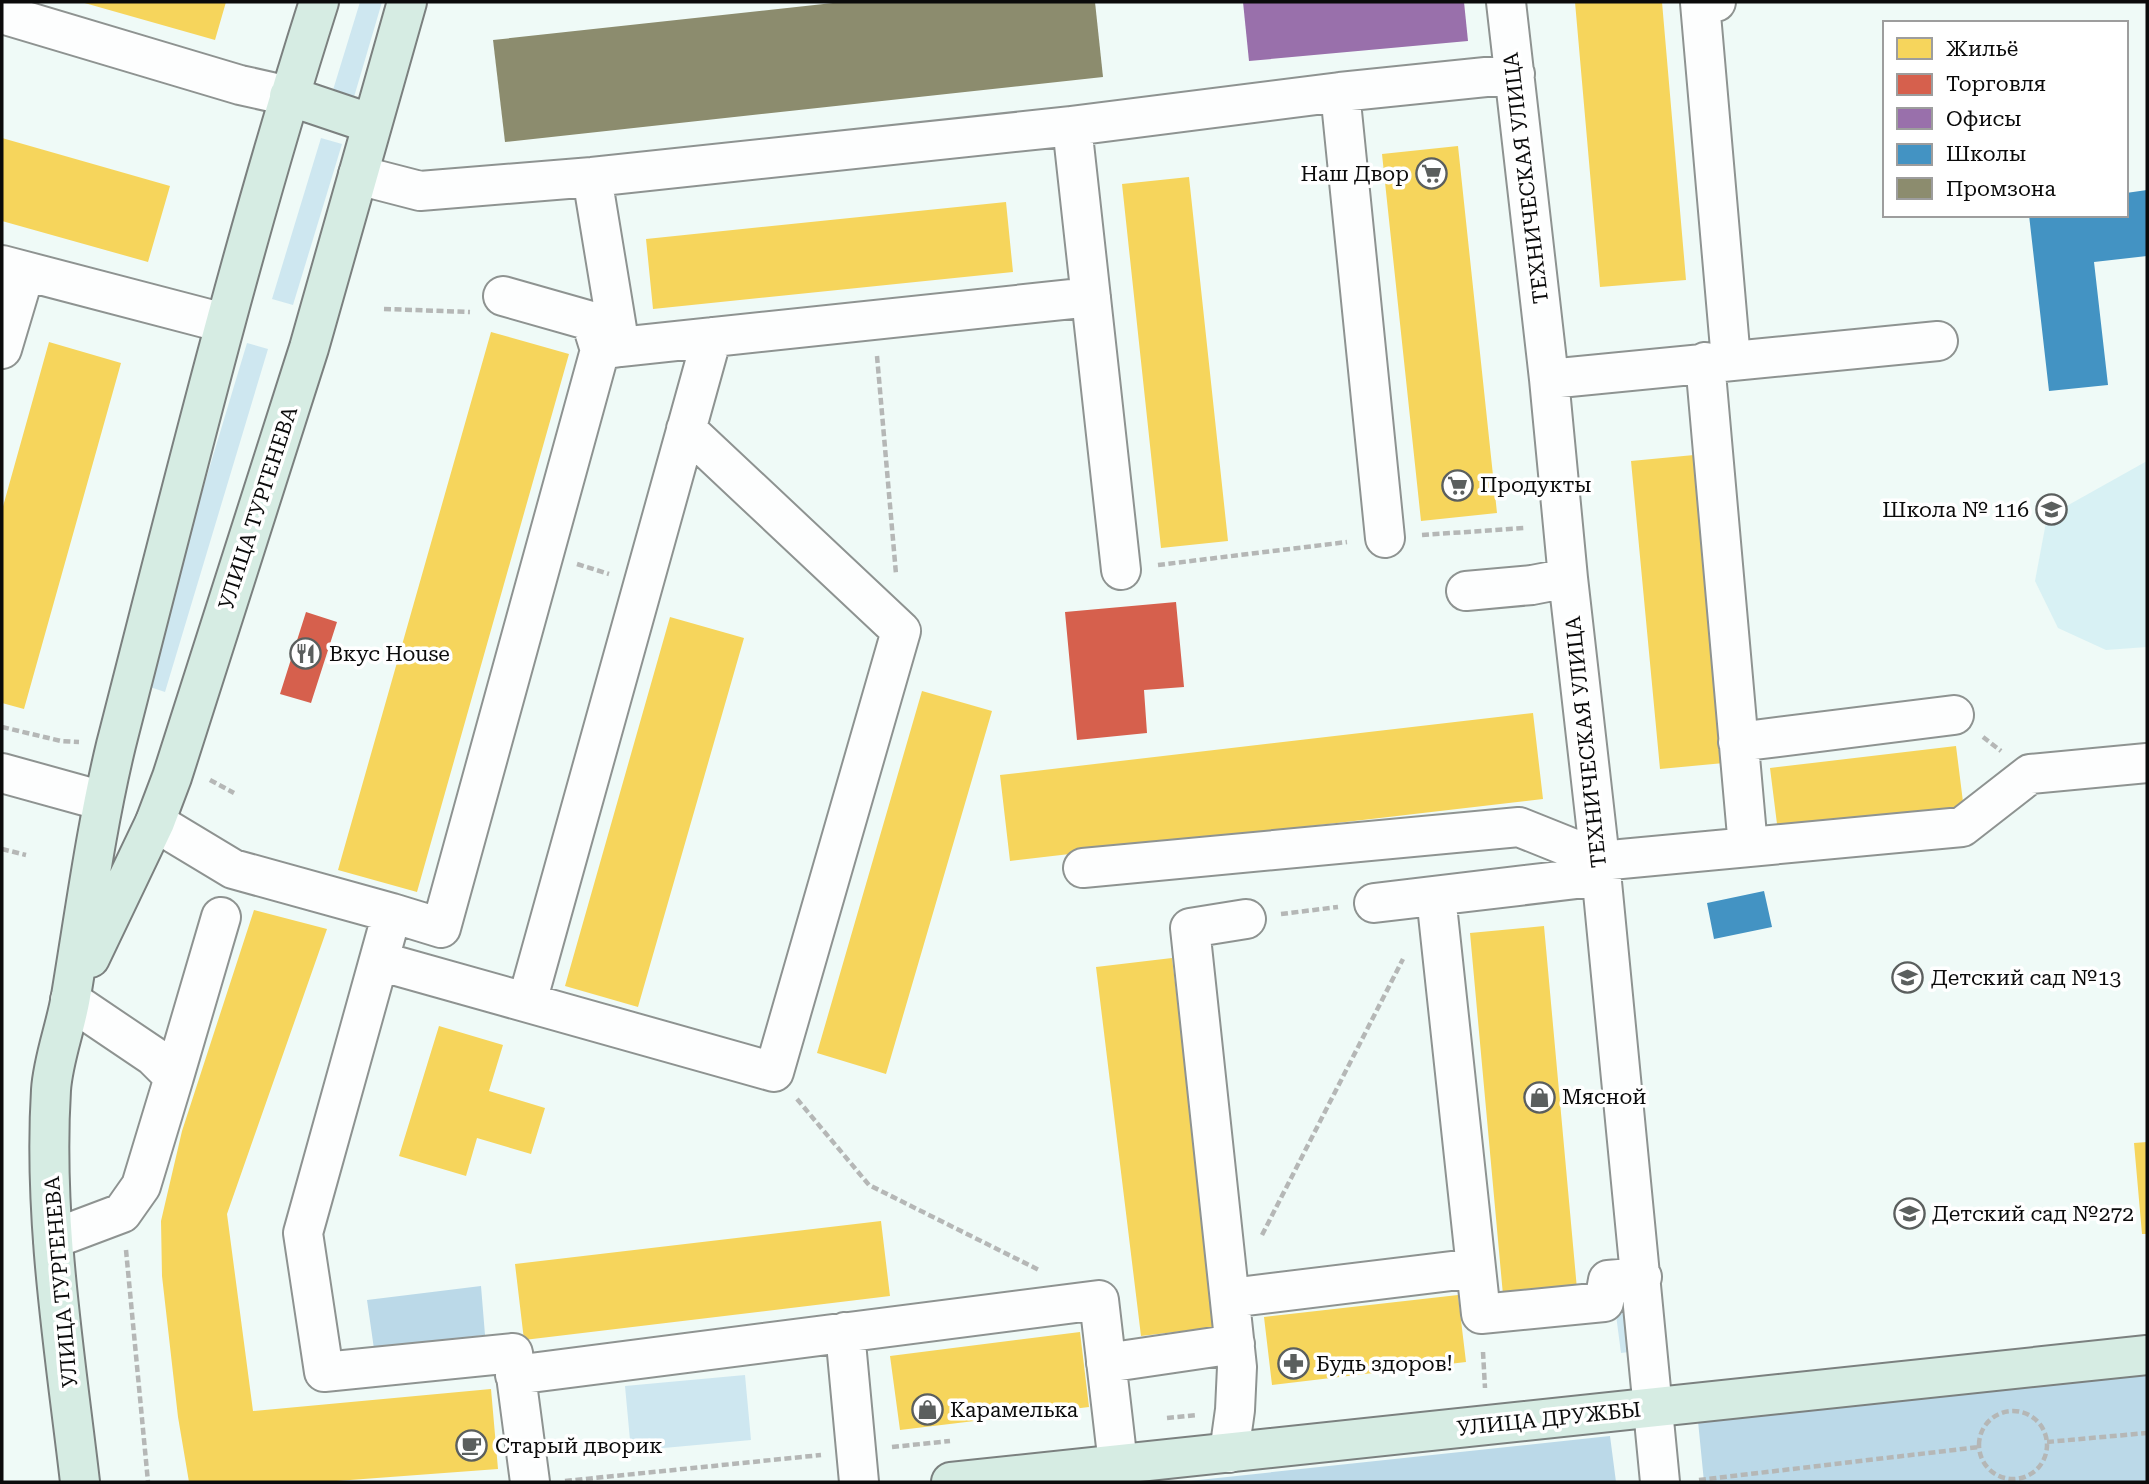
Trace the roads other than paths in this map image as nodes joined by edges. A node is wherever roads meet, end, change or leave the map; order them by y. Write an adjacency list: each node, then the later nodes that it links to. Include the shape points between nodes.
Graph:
1 (319, 2): 8 (main road, УЛИЦА ТУРГЕНЕВА)
2 (407, 2): 9 (main road, УЛИЦА ТУРГЕНЕВА)
3 (1506, 2): 6 (street, ТЕХНИЧЕСКАЯ УЛИЦА)
4 (1716, 2): 21 (street, via 1700,3)
5 (2, 14): 8 (street)
6 (1515, 74): 7 (street); 22 (street, ТЕХНИЧЕСКАЯ УЛИЦА)
7 (1340, 92): 10 (street); 24 (street)
8 (289, 96): 9 (main road); 16 (main road, УЛИЦА ТУРГЕНЕВА)
9 (372, 124): 11 (main road, УЛИЦА ТУРГЕНЕВА)
10 (1072, 126): 12 (street); 15 (street)
11 (358, 175): 12 (street, via 420,191); 33 (main road, УЛИЦА ТУРГЕНЕВА, via 309,348)
12 (592, 177): 19 (street)
13 (13, 269): 16 (street); 20 (street)
14 (503, 296): 19 (street, via 591,321)
15 (1091, 298): 17 (street); 25 (street)
16 (224, 323): 32 (main road, УЛИЦА ТУРГЕНЕВА)
17 (712, 337): 19 (street); 23 (street)
18 (1938, 341): 21 (street)
19 (610, 348): 39 (street, via 545,555 441,928)
20 (2, 349)
21 (1718, 361): 22 (street); 29 (street)
22 (1549, 379): 26 (street, ТЕХНИЧЕСКАЯ УЛИЦА)
23 (686, 429): 44 (street); 44 (street, via 901,631 774,1072)
24 (1385, 538)
25 (1121, 570)
26 (1568, 579): 27 (street); 35 (street, ТЕХНИЧЕСКАЯ УЛИЦА)
27 (1466, 591)
28 (1954, 715): 29 (street)
29 (1738, 742): 34 (street)
30 (2147, 763): 34 (street, via 2031,775 1962,827)
31 (2, 773): 32 (street)
32 (103, 801): 33 (main road); 43 (main road, УЛИЦА ТУРГЕНЕВА)
33 (155, 822): 39 (street, via 233,869); 43 (main road, УЛИЦА ТУРГЕНЕВА)
34 (1748, 847): 35 (street)
35 (1600, 863): 36 (street, via 1519,827); 37 (street); 48 (street, ТЕХНИЧЕСКАЯ УЛИЦА)
36 (1083, 868)
37 (1436, 896): 38 (street); 47 (street)
38 (1374, 903)
39 (392, 913): 42 (street)
40 (221, 917): 45 (street)
41 (1246, 919): 49 (street, via 1190,928)
42 (379, 961): 44 (street); 54 (street, via 303,1233 324,1372 513,1353)
43 (71, 1000): 45 (street, via 153,1056); 46 (main road, УЛИЦА ТУРГЕНЕВА, via 51,1088)
44 (527, 1002)
45 (174, 1077): 46 (street, via 141,1186 122,1213)
46 (53, 1239): 58 (main road, УЛИЦА ТУРГЕНЕВА)
47 (1476, 1268): 48 (street, via 1481,1314 1604,1302 1608,1280); 49 (street)
48 (1642, 1277): 55 (street, ТЕХНИЧЕСКАЯ УЛИЦА)
49 (1230, 1298): 51 (street)
50 (845, 1332): 53 (street, via 1099,1300); 54 (street); 60 (street)
51 (1235, 1344): 53 (street); 56 (street, via 1235,1410)
52 (2147, 1355): 55 (main road, УЛИЦА ДРУЖБЫ)
53 (1107, 1363): 57 (street)
54 (515, 1375): 59 (street)
55 (1652, 1408): 56 (main road, УЛИЦА ДРУЖБЫ); 62 (street, ТЕХНИЧЕСКАЯ УЛИЦА)
56 (1229, 1453): 57 (main road, УЛИЦА ДРУЖБЫ)
57 (1118, 1464): 61 (main road, УЛИЦА ДРУЖБЫ)
58 (80, 1482)
59 (530, 1482)
60 (859, 1482)
61 (951, 1482)
62 (1660, 1482)

